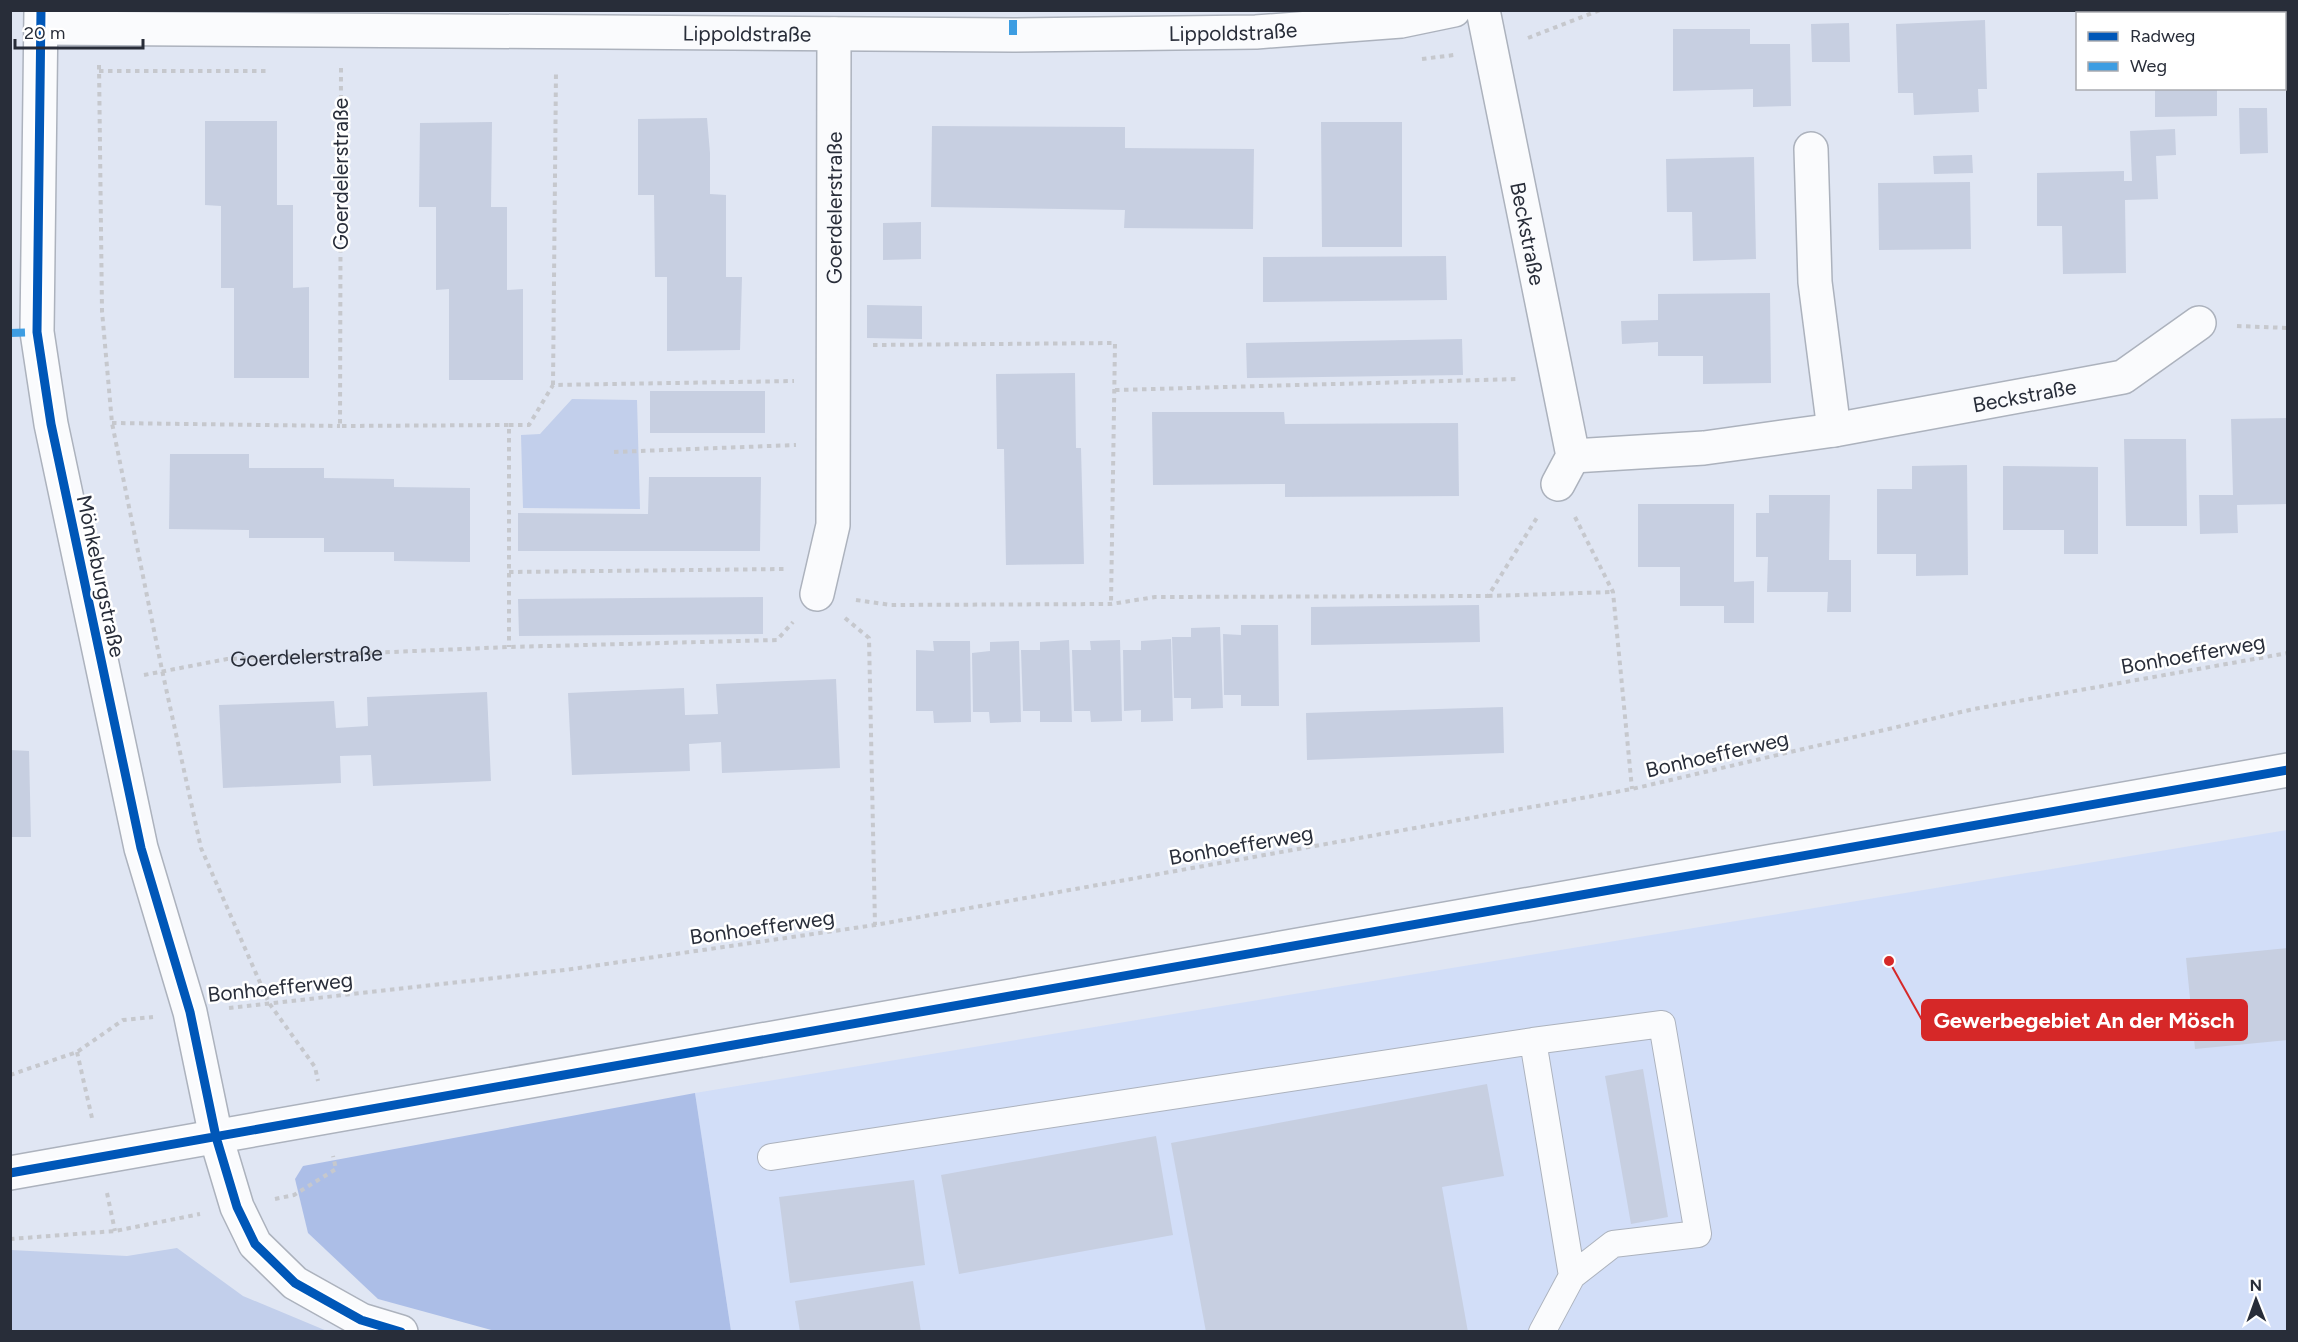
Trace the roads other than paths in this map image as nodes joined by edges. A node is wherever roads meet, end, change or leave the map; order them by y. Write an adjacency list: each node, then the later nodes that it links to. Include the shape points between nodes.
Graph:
1 (1454, 10): 5 (street, Lippoldstraße, via 1401,21 1256,32)
2 (1483, 10): 10 (street, Beckstraße)
3 (41, 19): 4 (street, Lippoldstraße, via 99,27); 8 (street, Mönkeburgstraße)
4 (207, 20): 5 (street, Lippoldstraße, via 341,30)
5 (834, 34): 12 (street, Goerdelerstraße, via 833,525)
6 (1811, 149): 9 (street, via 1815,282)
7 (2199, 323): 9 (street, Beckstraße, via 2123,377)
8 (24, 333): 15 (street, Mönkeburgstraße, via 51,424 141,848 190,1012)
9 (1834, 430): 10 (street, Beckstraße, via 1704,448)
10 (1573, 456): 11 (street)
11 (1558, 484)
12 (820, 581)
13 (2288, 770): 15 (street)
14 (1533, 1041): 16 (lane); 18 (lane); 18 (lane, via 1662,1024 1698,1234 1613,1244)
15 (216, 1137): 17 (street); 19 (street, Mönkeburgstraße, via 237,1207 255,1244 295,1283 361,1320)
16 (771, 1157)
17 (10, 1173)
18 (1572, 1276): 20 (lane)
19 (401, 1332)
20 (1542, 1332)

